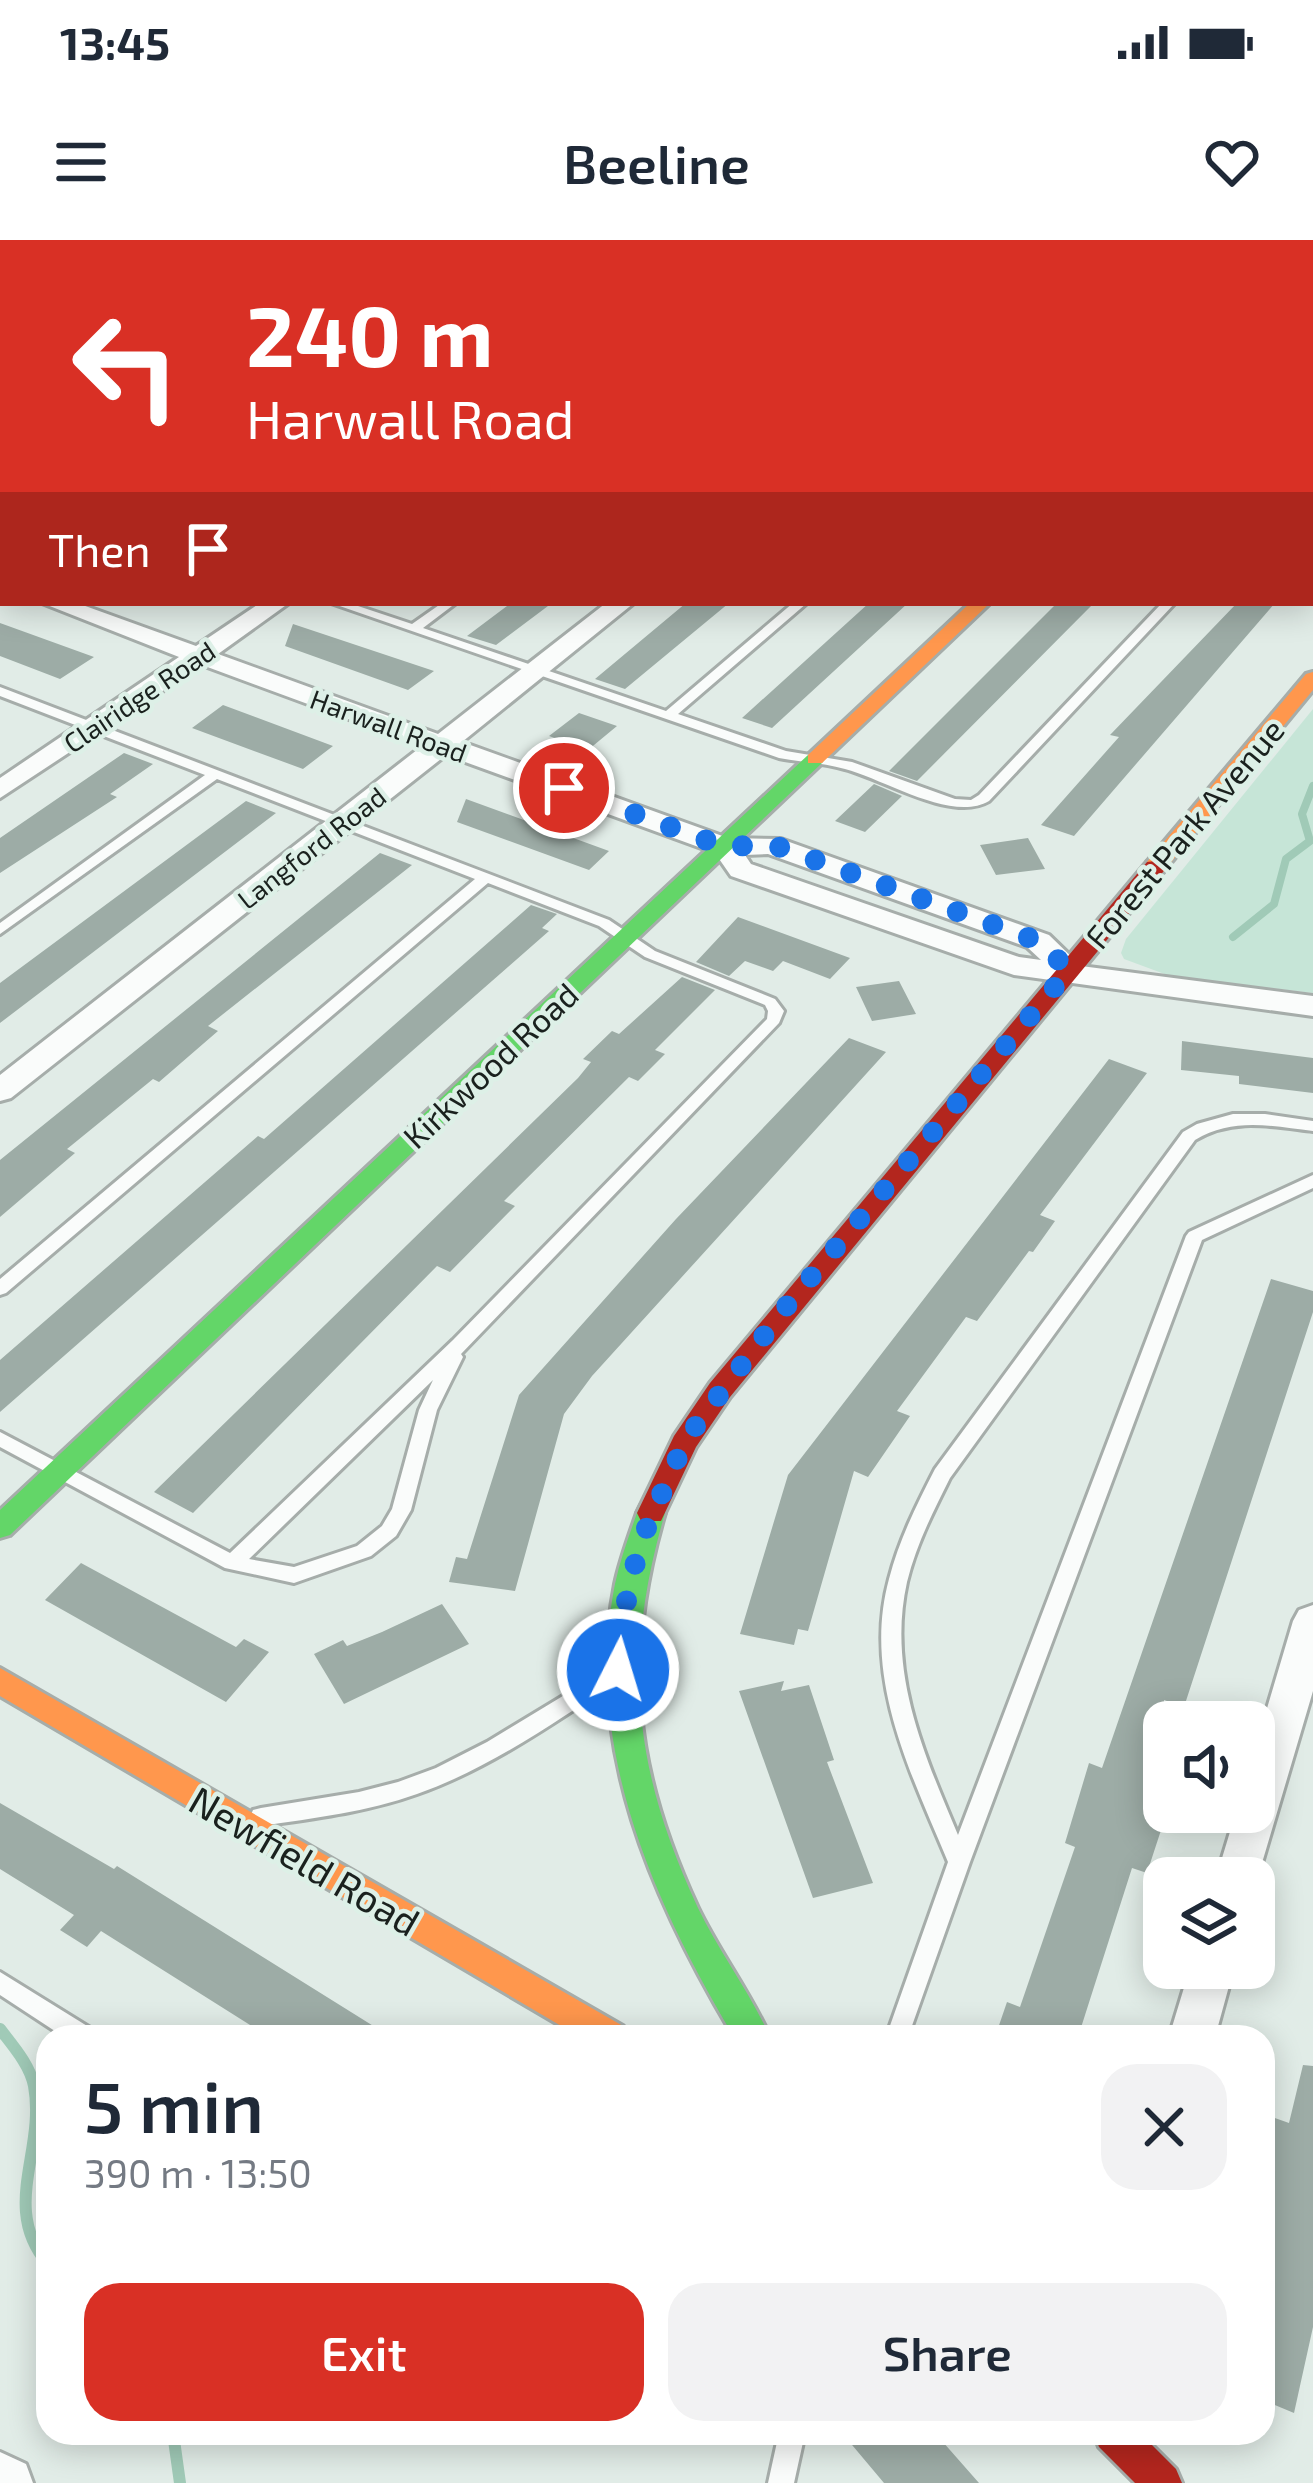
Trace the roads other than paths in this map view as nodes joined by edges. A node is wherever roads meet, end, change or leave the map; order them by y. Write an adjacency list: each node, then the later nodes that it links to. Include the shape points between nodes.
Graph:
1 (62, 606): 10 (street, Harwall Road)
2 (273, 606): 10 (street, Clairidge Road)
3 (346, 606): 9 (lane)
4 (446, 606): 9 (lane)
5 (618, 606): 11 (street, Langford Road)
6 (797, 606): 14 (lane)
7 (978, 606): 17 (street, Kirkwood Road)
8 (1166, 606): 17 (lane, via 974,803)
9 (414, 629): 11 (lane)
10 (199, 655): 15 (street, Clairidge Road); 16 (street, Harwall Road)
11 (535, 671): 14 (lane); 16 (street, Langford Road)
12 (1313, 678): 25 (street, Forest Park Avenue)
13 (0, 691): 15 (lane)
14 (669, 716): 17 (lane)
15 (93, 727): 18 (lane); 19 (street, Clairidge Road)
16 (443, 745): 20 (street, Langford Road); 21 (street, Harwall Road)
17 (814, 760): 21 (street, Kirkwood Road)
18 (216, 773): 20 (lane); 23 (lane)
19 (0, 790)
20 (340, 823): 22 (lane); 27 (street, Langford Road)
21 (725, 847): 24 (street, Kirkwood Road); 25 (street, Harwall Road, via 741,870 1014,966)
22 (484, 878): 24 (lane); 30 (lane)
23 (0, 930)
24 (626, 938): 31 (lane, via 770,1002 774,1020); 33 (street, Kirkwood Road)
25 (1069, 970): 26 (street, Harwall Road, via 1128,985); 37 (street, Forest Park Avenue, via 785,1308 686,1439 640,1543)
26 (1313, 1006)
27 (0, 1091)
28 (1313, 1126): 41 (lane, via 1239,1118 1189,1136 942,1474 912,1530 889,1633 892,1684)
29 (1313, 1181): 41 (lane, via 1195,1236)
30 (0, 1289)
31 (460, 1345): 35 (lane); 35 (lane, via 428,1410 388,1531 364,1551 294,1575)
32 (0, 1439): 33 (lane)
33 (60, 1471): 34 (street, Kirkwood Road); 35 (lane)
34 (0, 1528)
35 (232, 1563)
36 (1313, 1621): 40 (street)
37 (618, 1670): 39 (lane, via 468,1763 417,1785); 46 (street, Forest Park Avenue, via 631,1776 665,1883)
38 (0, 1681): 39 (street, Newfield Road)
39 (238, 1821): 45 (street, Newfield Road)
40 (1244, 1857)
41 (959, 1862): 47 (lane)
42 (0, 1982): 44 (lane)
43 (1206, 1989): 48 (street)
44 (66, 2025)
45 (590, 2025)
46 (745, 2025)
47 (901, 2025)
48 (1195, 2025)
49 (789, 2445): 51 (lane)
50 (1125, 2445): 52 (street)
51 (781, 2483)
52 (1162, 2483)

